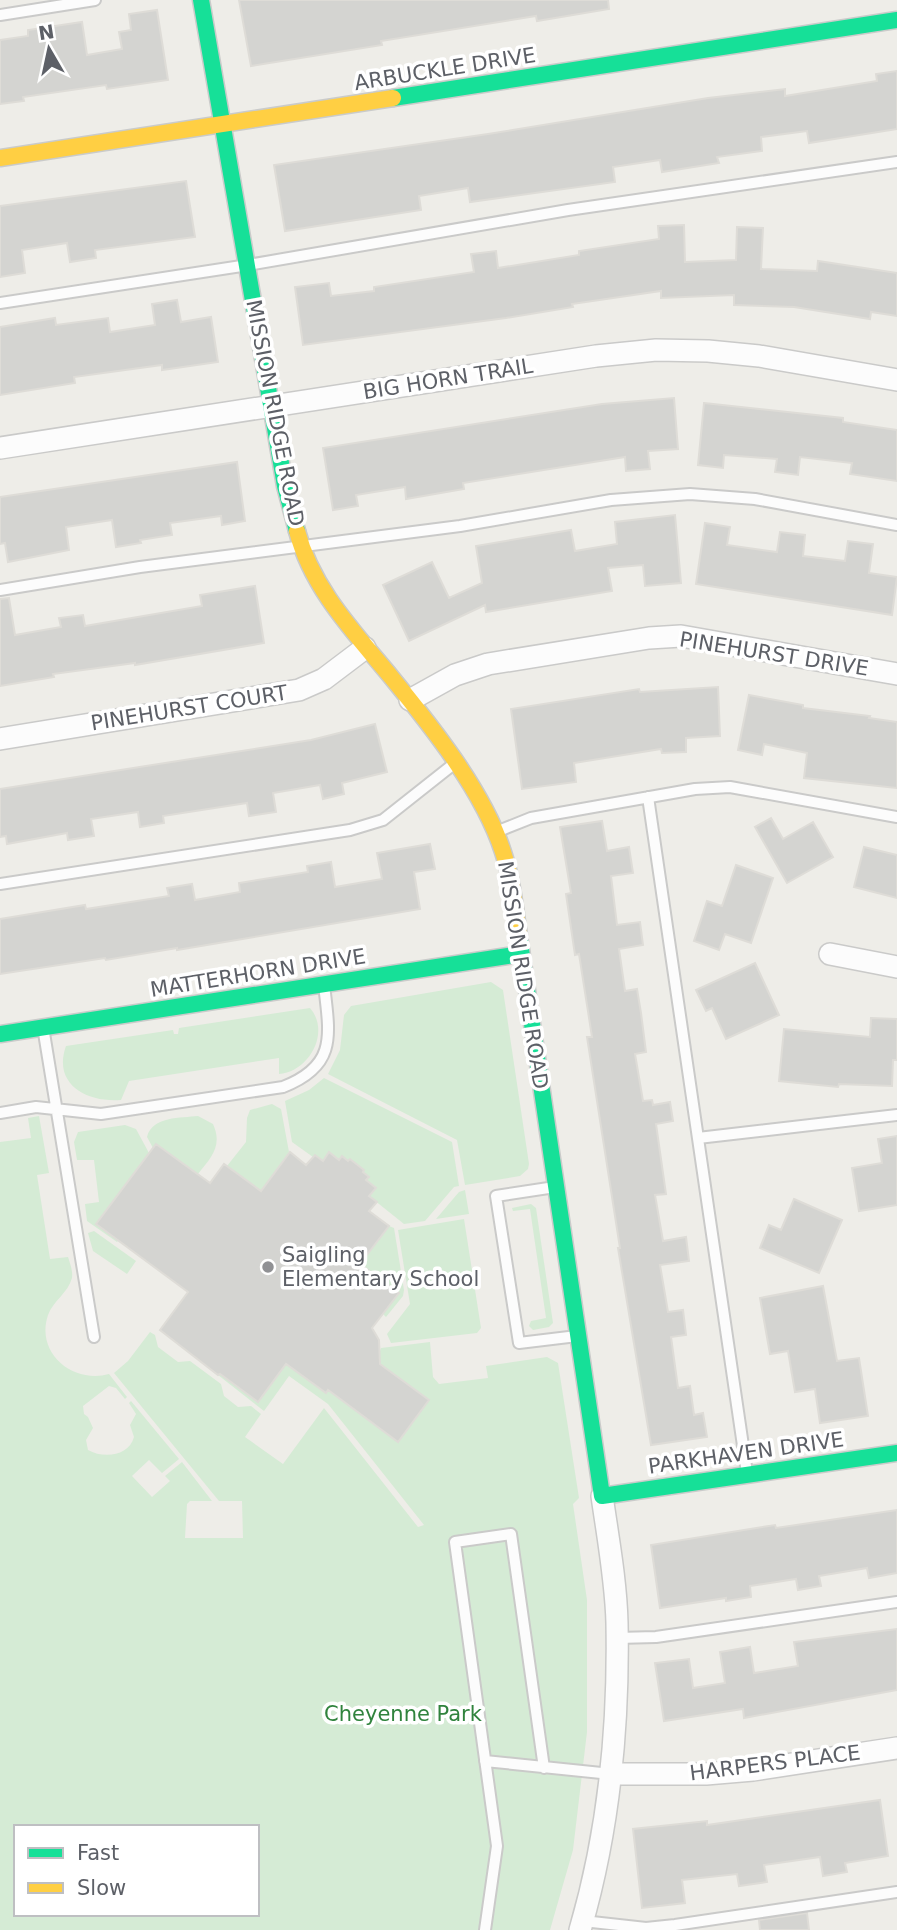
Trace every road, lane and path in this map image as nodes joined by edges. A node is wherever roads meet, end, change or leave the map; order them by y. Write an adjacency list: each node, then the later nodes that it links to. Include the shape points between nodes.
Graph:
1 (95, 0): 3 (lane)
2 (201, 0): 5 (street, MISSION RIDGE ROAD)
3 (0, 15)
4 (897, 20): 5 (street, ARBUCKLE DRIVE)
5 (223, 124): 6 (street, ARBUCKLE DRIVE); 8 (street, MISSION RIDGE ROAD)
6 (0, 158)
7 (897, 162): 8 (lane, via 568,210)
8 (248, 265): 9 (lane); 11 (street, MISSION RIDGE ROAD)
9 (0, 303)
10 (897, 380): 11 (street, BIG HORN TRAIL, via 760,356 656,350)
11 (272, 407): 12 (street, BIG HORN TRAIL); 14 (street, MISSION RIDGE ROAD)
12 (0, 448)
13 (897, 525): 14 (lane, via 755,499 690,494 611,499 460,526)
14 (301, 547): 15 (lane); 16 (street, MISSION RIDGE ROAD, via 329,601)
15 (0, 590)
16 (365, 648): 18 (street, MISSION RIDGE ROAD); 19 (street, PINEHURST COURT, via 324,679 299,690)
17 (897, 674): 18 (street, PINEHURST DRIVE, via 681,636 488,664 454,675)
18 (410, 701): 20 (street, MISSION RIDGE ROAD)
19 (0, 739)
20 (456, 763): 23 (street, MISSION RIDGE ROAD); 24 (lane, via 383,820 350,830)
21 (648, 797): 22 (lane, via 730,787); 23 (lane, via 531,818); 34 (lane)
22 (897, 817)
23 (496, 832): 25 (street, MISSION RIDGE ROAD)
24 (0, 884)
25 (522, 954): 28 (street, MATTERHORN DRIVE); 35 (street, MISSION RIDGE ROAD)
26 (830, 954): 27 (street)
27 (897, 967)
28 (324, 984): 29 (street, MATTERHORN DRIVE); 31 (lane, via 326,1047 319,1065 303,1079 283,1087 101,1114)
29 (43, 1027): 30 (street, MATTERHORN DRIVE); 31 (lane)
30 (0, 1034)
31 (56, 1110): 32 (lane, via 36,1107); 37 (lane)
32 (0, 1113)
33 (897, 1115): 34 (lane)
34 (698, 1138): 39 (lane)
35 (555, 1187): 36 (street, MISSION RIDGE ROAD); 36 (lane, via 496,1196 519,1343)
36 (577, 1336): 40 (street, MISSION RIDGE ROAD)
37 (94, 1337)
38 (897, 1452): 39 (street, PARKHAVEN DRIVE)
39 (748, 1475): 40 (street, PARKHAVEN DRIVE)
40 (602, 1496): 42 (street, MISSION RIDGE ROAD)
41 (897, 1602): 42 (lane, via 656,1637)
42 (617, 1638): 46 (street, MISSION RIDGE ROAD)
43 (897, 1748): 46 (street, HARPERS PLACE, via 753,1770)
44 (485, 1761): 45 (lane); 45 (lane, via 455,1542 511,1534); 49 (lane, via 497,1846)
45 (544, 1768): 46 (lane)
46 (611, 1774): 48 (street, MISSION RIDGE ROAD, via 600,1853)
47 (897, 1892): 48 (lane, via 675,1925)
48 (581, 1926)
49 (485, 1930)

